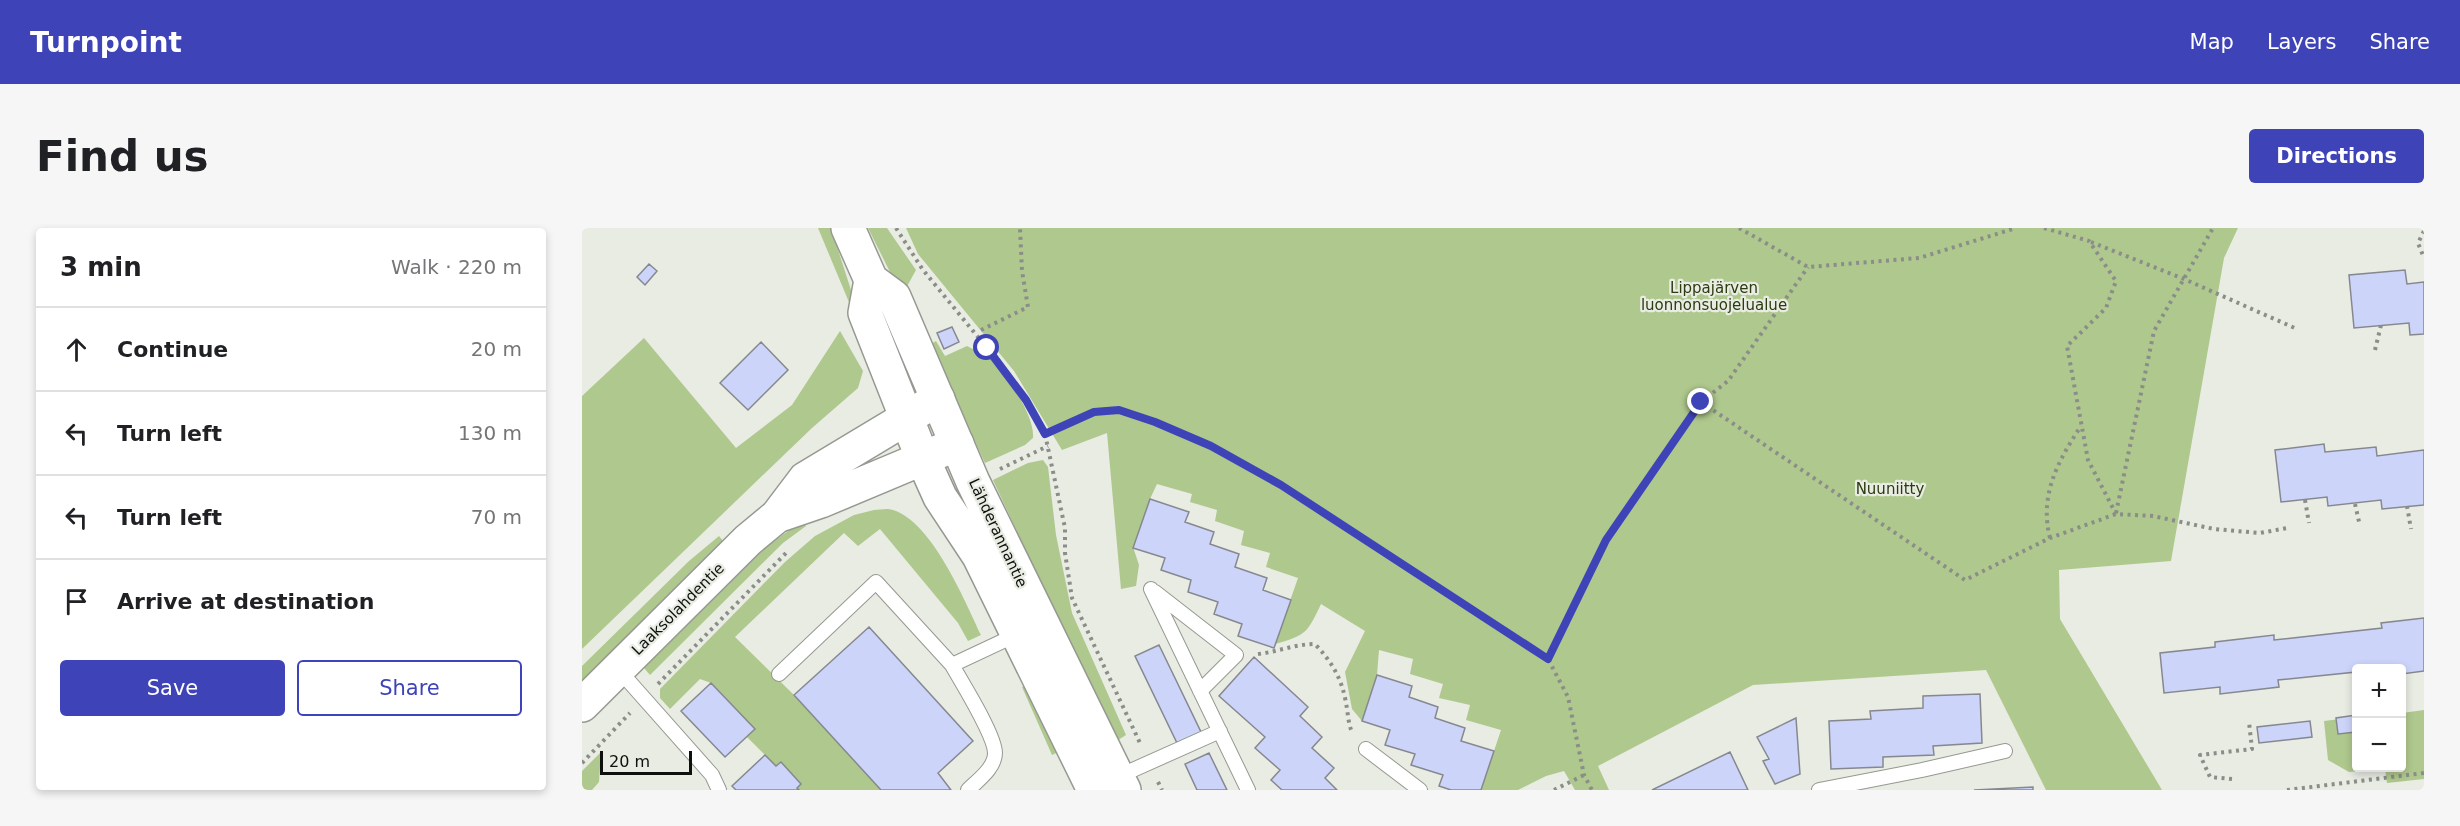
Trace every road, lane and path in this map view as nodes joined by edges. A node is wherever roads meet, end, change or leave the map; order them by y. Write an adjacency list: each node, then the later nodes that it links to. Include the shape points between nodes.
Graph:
1 (848, 228): 13 (main road, Lähderannantie)
2 (896, 228): 22 (path, via 922,270 1026,400)
3 (1020, 228): 16 (path, via 1028,307)
4 (1739, 228): 11 (path)
5 (2016, 228): 11 (path, via 1919,258)
6 (2044, 228): 9 (path)
7 (2213, 228): 12 (path)
8 (2424, 231): 10 (path, via 2418,243)
9 (2089, 241): 12 (path); 21 (path, via 2116,281 2106,308 2067,346)
10 (2424, 258)
11 (1808, 267): 19 (path, via 1728,381)
12 (2184, 279): 15 (path); 28 (path, via 2154,331)
13 (871, 280): 18 (main road, Lähderannantie, via 894,297); 20 (main road, Lähderannantie, via 865,313)
14 (2381, 326): 17 (path)
15 (2297, 329)
16 (981, 330)
17 (2374, 350)
18 (938, 399): 20 (main road, Laaksolahdentie); 23 (main road, Lähderannantie)
19 (1701, 402): 34 (path, via 1965,580); 38 (path, via 1606,540)
20 (905, 417): 24 (main road, Lähderannantie); 29 (main road, Laaksolahdentie, via 805,479)
21 (2081, 425): 28 (path, via 2088,460); 34 (path, via 2058,460 2048,496)
22 (1045, 434): 38 (path, via 1094,412 1119,410 1211,446 1281,485); 50 (path, via 1065,528 1072,598)
23 (957, 444): 24 (main road, Laaksolahdentie); 36 (main road, Lähderannantie)
24 (922, 457): 29 (main road, Laaksolahdentie); 36 (main road, Lähderannantie, via 940,497)
25 (2305, 500): 30 (path)
26 (2355, 504): 31 (path)
27 (2407, 506): 33 (path)
28 (2116, 514): 32 (path, via 2260,533); 34 (path)
29 (777, 516): 40 (main road, Laaksolahdentie)
30 (2309, 523)
31 (2360, 526)
32 (2287, 528)
33 (2411, 529)
34 (2050, 538)
35 (790, 550): 43 (path)
36 (1030, 628): 39 (lane); 55 (main road, Lähderannantie)
37 (1236, 655): 42 (lane); 42 (lane, via 1151,589); 47 (path, via 1315,644 1330,660 1342,684 1349,726)
38 (1548, 659): 52 (path, via 1568,697)
39 (952, 665): 41 (lane, via 876,582); 57 (lane, via 986,726 995,753 988,770)
40 (618, 669): 43 (lane); 44 (main road, Laaksolahdentie)
41 (779, 674)
42 (1200, 691): 46 (lane)
43 (644, 698): 49 (path); 56 (lane, via 712,775)
44 (582, 705)
45 (2249, 722): 53 (path, via 2252,749 2200,755 2210,777)
46 (1220, 731): 50 (lane); 59 (lane)
47 (1366, 749): 60 (lane)
48 (2005, 751): 64 (lane)
49 (582, 763)
50 (1149, 763): 55 (lane); 58 (path)
51 (2424, 773): 65 (path)
52 (1584, 775): 54 (path); 63 (path)
53 (2232, 779)
54 (1567, 784): 61 (path); 62 (path)
55 (1103, 787)
56 (719, 790)
57 (968, 790)
58 (1162, 790)
59 (1248, 790)
60 (1420, 790)
61 (1554, 790)
62 (1564, 790)
63 (1592, 790)
64 (1819, 790)
65 (2287, 790)

